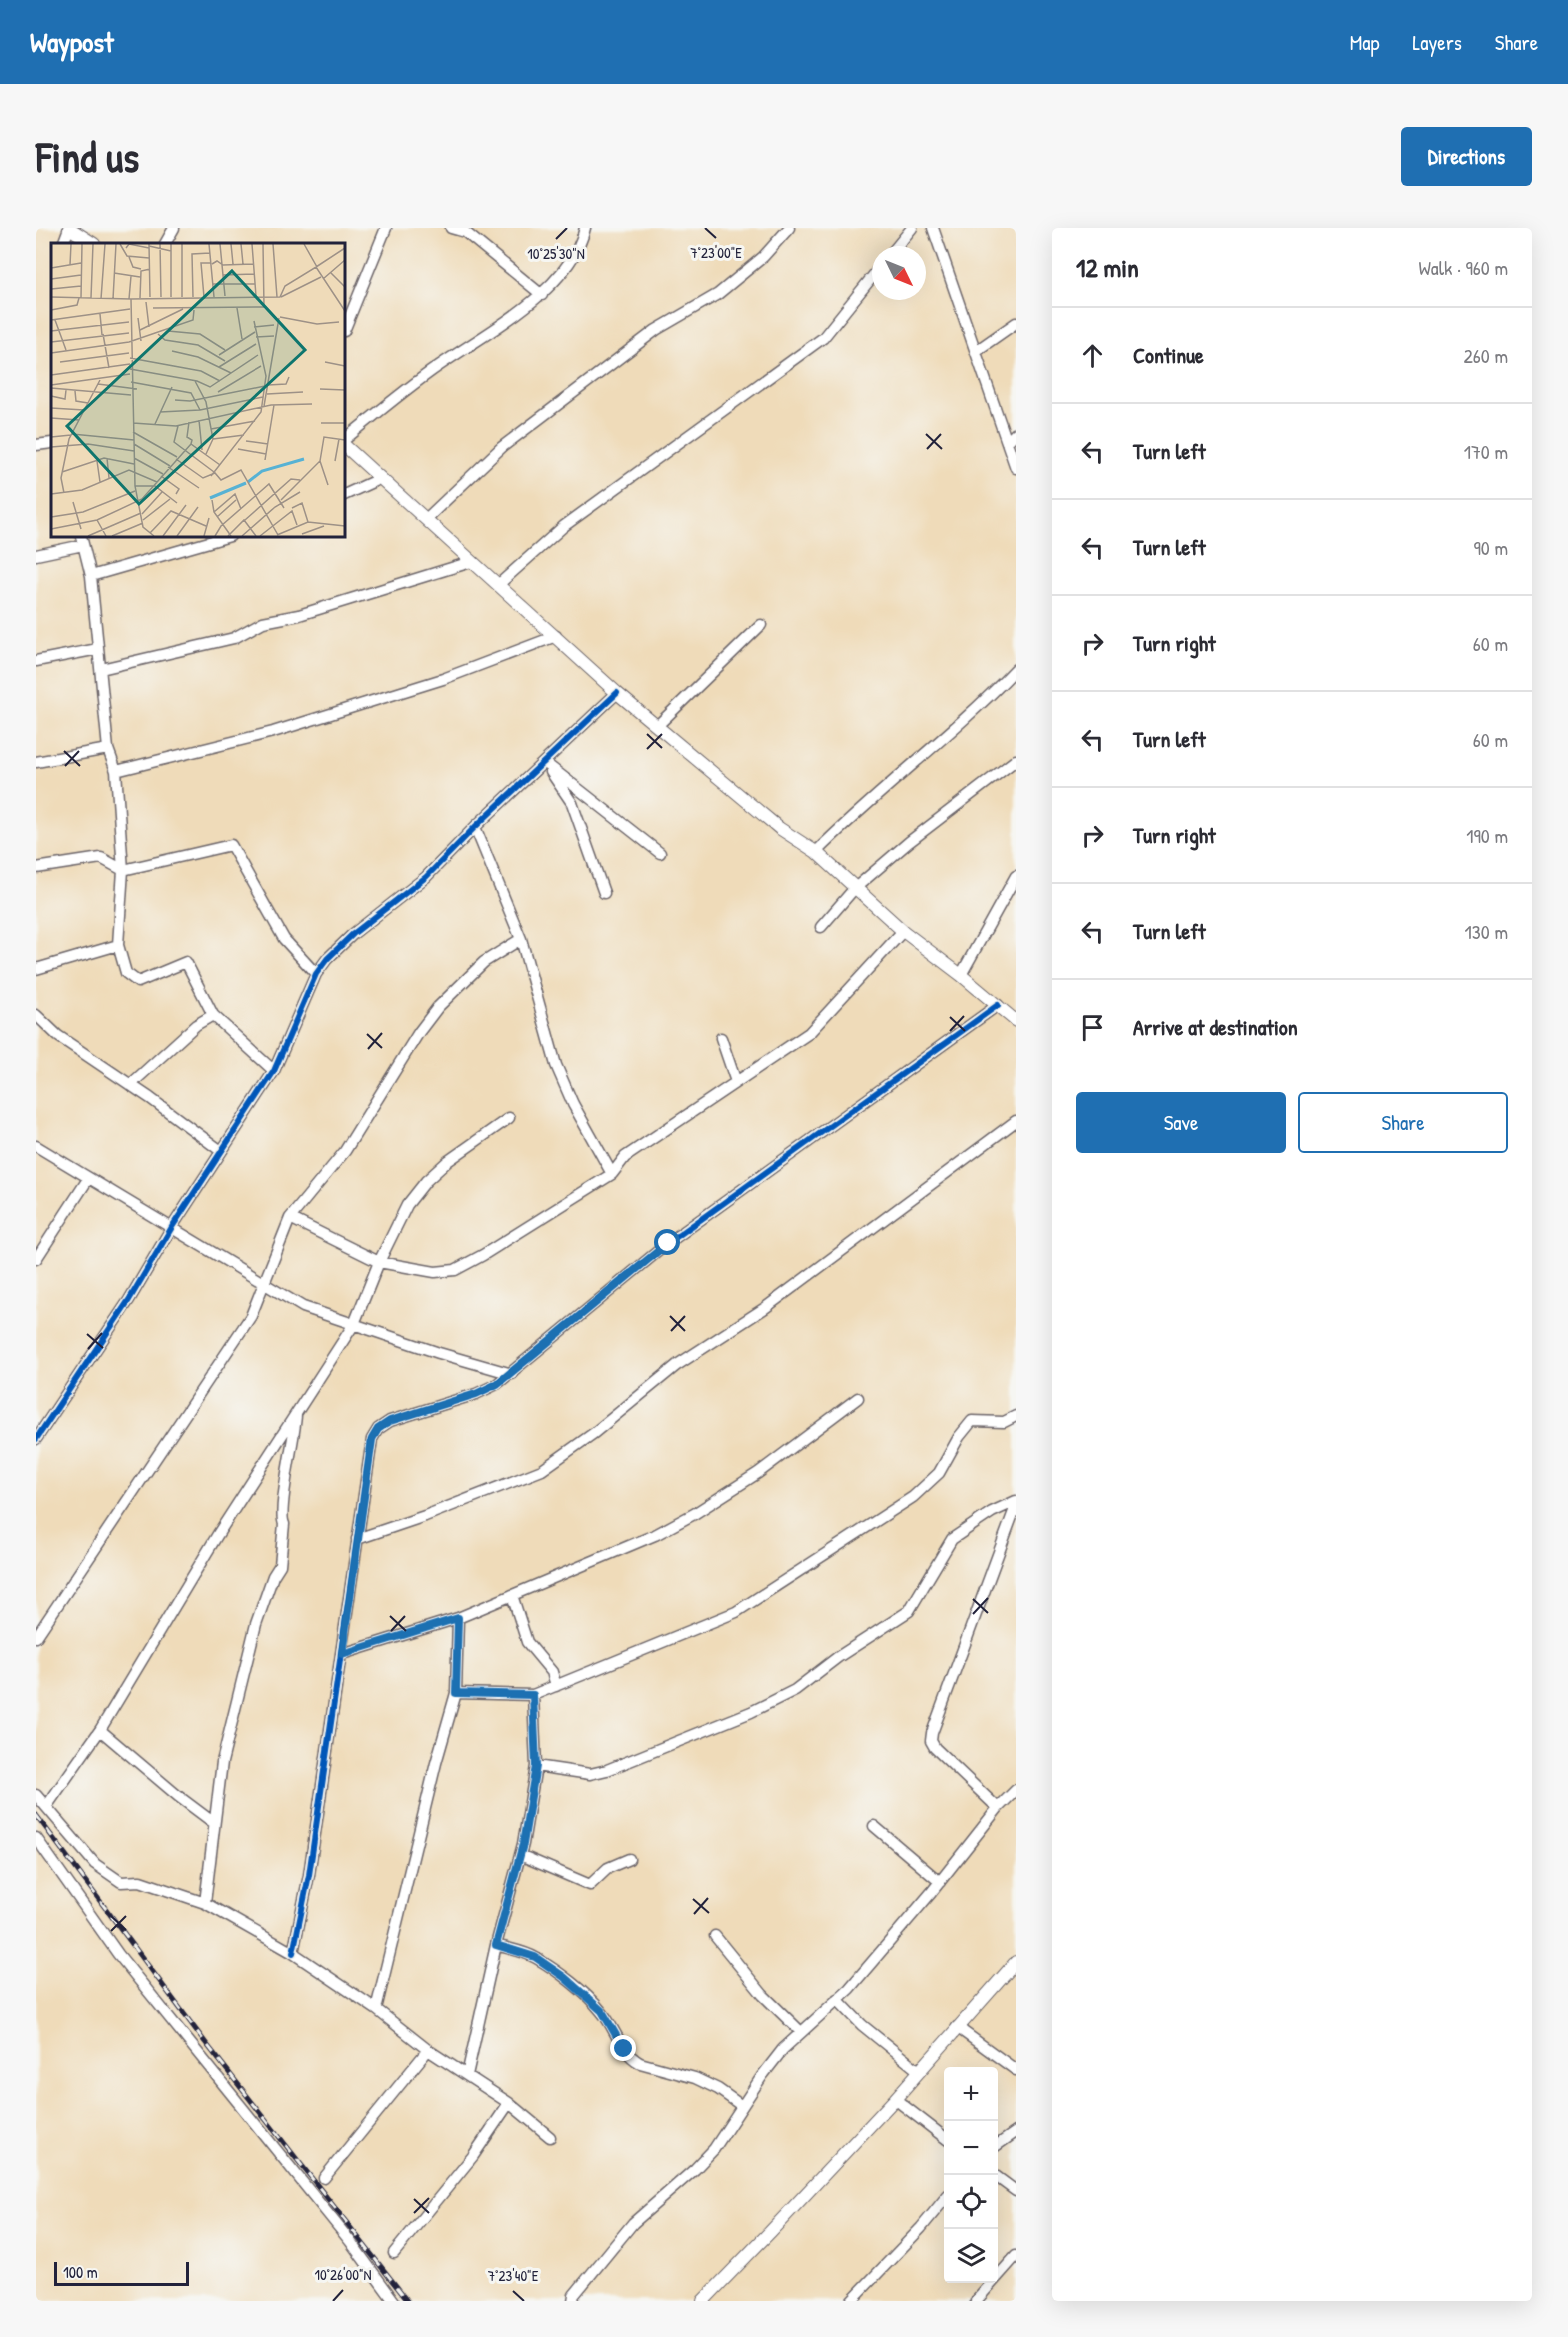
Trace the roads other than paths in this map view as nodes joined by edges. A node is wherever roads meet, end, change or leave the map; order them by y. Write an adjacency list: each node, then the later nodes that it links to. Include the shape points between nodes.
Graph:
1 (69, 228): 9 (street); 10 (street)
2 (174, 228): 11 (street)
3 (386, 228): 16 (street)
4 (451, 228): 14 (street, via 465,232)
5 (585, 228): 14 (street, via 582,242 565,272)
6 (789, 228): 27 (street, via 763,257 718,294 656,330 502,447)
7 (912, 228): 12 (street)
8 (933, 228): 17 (street)
9 (63, 243)
10 (92, 243)
11 (166, 243)
12 (897, 246)
13 (872, 277): 33 (street, via 823,338 564,526)
14 (542, 295): 19 (street, via 430,372)
15 (1016, 323): 17 (street)
16 (345, 330)
17 (976, 351): 20 (street)
18 (1016, 433): 20 (street)
19 (345, 439)
20 (1007, 441): 24 (street)
21 (51, 443): 22 (street)
22 (36, 445)
23 (345, 446): 25 (street)
24 (1016, 468)
25 (381, 478): 26 (street); 27 (street)
26 (345, 495)
27 (426, 519): 31 (street)
28 (227, 537): 32 (street)
29 (82, 540): 30 (street); 32 (street)
30 (36, 555)
31 (471, 562): 33 (street); 38 (street, via 263,622 234,638)
32 (91, 576): 36 (street)
33 (498, 585): 35 (street)
34 (761, 624): 41 (street)
35 (556, 636): 40 (street); 46 (street, via 443,679 273,732)
36 (98, 649): 37 (street); 38 (street)
37 (36, 661)
38 (100, 669): 42 (street)
39 (1016, 669): 48 (street)
40 (617, 693): 41 (street); 45 (street)
41 (657, 726): 48 (street, via 779,828)
42 (108, 749): 44 (street); 46 (street)
43 (1016, 760): 53 (street)
44 (36, 762)
45 (544, 762): 47 (street); 49 (street); 54 (street, via 572,803)
46 (116, 771): 51 (street)
47 (475, 827): 57 (street); 60 (street, via 426,877 353,934)
48 (816, 852): 53 (street)
49 (660, 853)
50 (36, 868): 51 (street, via 101,858)
51 (123, 870): 58 (street); 60 (street, via 231,845 284,939)
52 (1016, 876): 61 (street)
53 (854, 889): 55 (street); 56 (street)
54 (604, 893)
55 (821, 927)
56 (903, 931): 61 (street); 68 (street, via 808,1033)
57 (521, 939): 74 (street, via 556,1065); 76 (street, via 484,962 438,1007 345,1151)
58 (118, 945): 59 (street); 63 (street, via 126,973 138,982 186,962)
59 (36, 969)
60 (316, 974): 67 (street)
61 (961, 975): 62 (street)
62 (998, 1005): 65 (street); 82 (street, via 668,1243)
63 (213, 1015): 67 (street); 69 (street, via 196,1025)
64 (36, 1016): 69 (street, via 58,1036)
65 (1016, 1021)
66 (721, 1038): 68 (street)
67 (274, 1071): 73 (street)
68 (736, 1082): 74 (street, via 625,1157)
69 (130, 1085): 73 (street)
70 (508, 1118): 79 (street, via 426,1181 408,1205)
71 (1016, 1121): 91 (street, via 765,1308 677,1365 542,1470)
72 (36, 1146): 75 (street)
73 (221, 1150): 77 (street)
74 (612, 1174): 79 (street, via 455,1270 435,1272)
75 (88, 1179): 77 (street); 78 (street)
76 (290, 1218): 79 (street); 80 (street)
77 (172, 1227): 80 (street); 88 (street, via 129,1300)
78 (36, 1259)
79 (379, 1262): 81 (street)
80 (263, 1282): 81 (street, via 303,1307); 94 (street, via 251,1316)
81 (354, 1324): 82 (street); 84 (street)
82 (512, 1374): 91 (street, via 476,1394 390,1421 378,1429 372,1439)
83 (858, 1398): 92 (street, via 758,1473 694,1514 655,1535)
84 (296, 1415): 99 (street, via 218,1534); 105 (street, via 284,1499 280,1565 256,1624 222,1762)
85 (1016, 1416): 86 (street)
86 (1004, 1422): 87 (street); 96 (street, via 972,1421 939,1473 913,1497 736,1612)
87 (1016, 1428)
88 (36, 1439)
89 (1016, 1501): 100 (street, via 951,1539 909,1611 795,1690 751,1712 598,1772)
90 (1016, 1506): 104 (street, via 931,1741)
91 (357, 1539): 95 (street)
92 (512, 1595): 93 (street); 96 (street, via 527,1642 552,1672)
93 (458, 1618): 95 (street); 97 (street)
94 (36, 1637)
95 (342, 1654): 114 (street, via 309,1875)
96 (555, 1686): 98 (street)
97 (456, 1693): 98 (street); 117 (street)
98 (533, 1695): 100 (street)
99 (100, 1730): 103 (street); 105 (street)
100 (536, 1766): 108 (street)
101 (1016, 1790): 104 (street)
102 (36, 1795): 103 (street)
103 (46, 1807): 111 (street, via 105,1873 121,1882 140,1881)
104 (998, 1808): 110 (street)
105 (214, 1823): 111 (street)
106 (874, 1826): 110 (street)
107 (36, 1838): 137 (street, via 118,1954 343,2232)
108 (520, 1855): 109 (street, via 590,1886 608,1868); 113 (street)
109 (629, 1859)
110 (940, 1882): 116 (street)
111 (205, 1903): 114 (street)
112 (715, 1936): 119 (street)
113 (496, 1945): 123 (street); 126 (street, via 535,1957 564,1977 602,2011 632,2058 695,2078)
114 (293, 1953): 117 (street)
115 (1016, 1962): 118 (street)
116 (837, 1999): 119 (street); 122 (street, via 862,2025)
117 (376, 2009): 120 (street)
118 (957, 2027): 121 (street); 122 (street)
119 (801, 2032): 126 (street, via 783,2049)
120 (428, 2050): 123 (street); 132 (street)
121 (1016, 2070)
122 (919, 2071): 124 (street)
123 (467, 2075): 125 (street)
124 (895, 2099): 129 (street); 139 (street)
125 (509, 2103): 128 (street); 135 (street, via 473,2156)
126 (742, 2106): 138 (street, via 714,2149 633,2223)
127 (1016, 2132): 130 (street)
128 (550, 2137)
129 (944, 2137)
130 (998, 2145)
131 (994, 2175): 133 (street)
132 (324, 2178)
133 (1016, 2191)
134 (944, 2200): 140 (street)
135 (394, 2253)
136 (1016, 2256): 141 (street)
137 (394, 2301)
138 (573, 2301)
139 (703, 2301)
140 (851, 2301)
141 (976, 2301)

